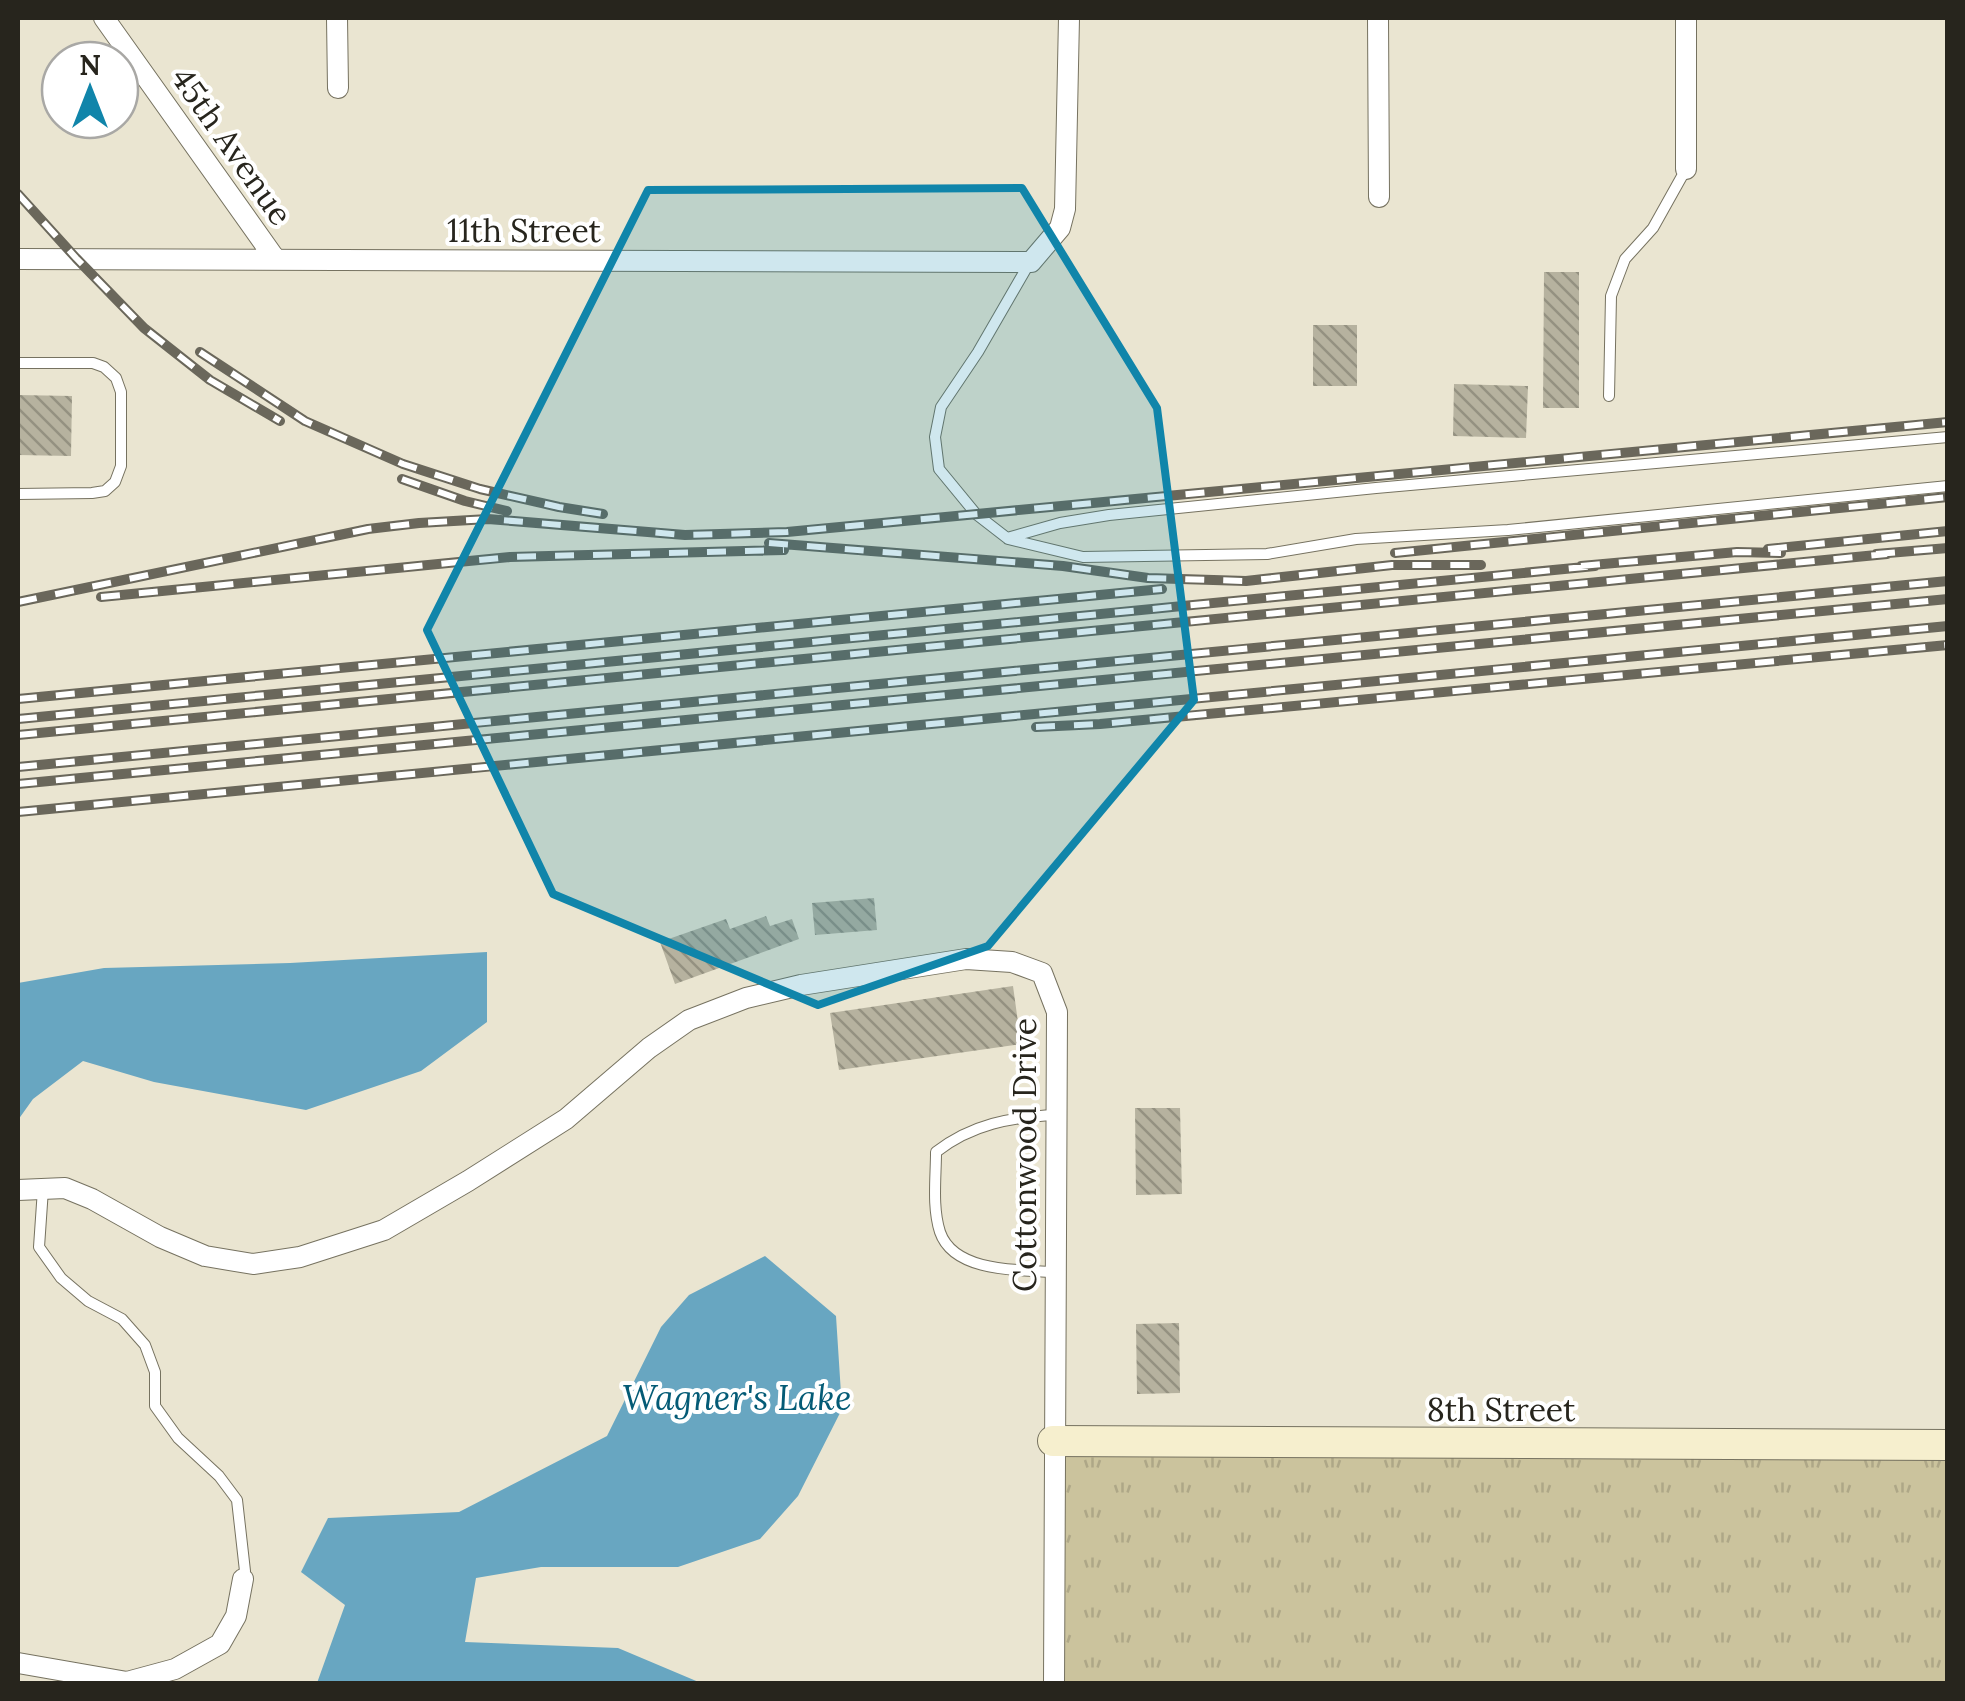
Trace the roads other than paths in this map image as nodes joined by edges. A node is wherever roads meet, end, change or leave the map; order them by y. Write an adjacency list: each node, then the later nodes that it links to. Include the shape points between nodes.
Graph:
1 (104, 18): 10 (street, 45th Avenue)
2 (337, 18): 6 (street)
3 (1069, 18): 11 (street, via 1065,209 1060,228)
4 (1378, 18): 8 (street)
5 (1686, 18): 7 (street)
6 (338, 88)
7 (1686, 168): 13 (lane, via 1653,228 1626,259 1611,296)
8 (1379, 197)
9 (18, 259): 10 (street, 11th Street)
10 (276, 260): 11 (street, 11th Street)
11 (1031, 262): 17 (lane, via 941,407 934,438 940,468 976,514)
12 (18, 363): 16 (lane, via 93,363 116,378 122,392 115,482 92,493)
13 (1609, 396)
14 (1948, 437): 17 (lane, via 1109,515)
15 (1948, 486): 17 (lane, via 1356,539 1267,554 1084,557)
16 (18, 494)
17 (1007, 538)
18 (1056, 1115): 19 (street, Cottonwood Drive, via 1057,1012 1042,972 966,959 802,985 690,1020 566,1119 468,1180 384,1230 300,1257 253,1264 205,1256 92,1199); 21 (street, Cottonwood Drive); 21 (lane, via 1015,1117 950,1140 936,1152 936,1211 953,1252 994,1268)
19 (43, 1188): 20 (street, Cottonwood Drive); 24 (lane, via 39,1247 60,1278 122,1319 145,1345 155,1406 237,1500)
20 (18, 1190)
21 (1055, 1272): 22 (street, Cottonwood Drive)
22 (1054, 1441): 23 (street, 8th Street); 26 (street, Cottonwood Drive)
23 (1948, 1445)
24 (243, 1579): 25 (street, via 236,1616 220,1644 176,1669 126,1682)
25 (18, 1663)
26 (1054, 1684)

